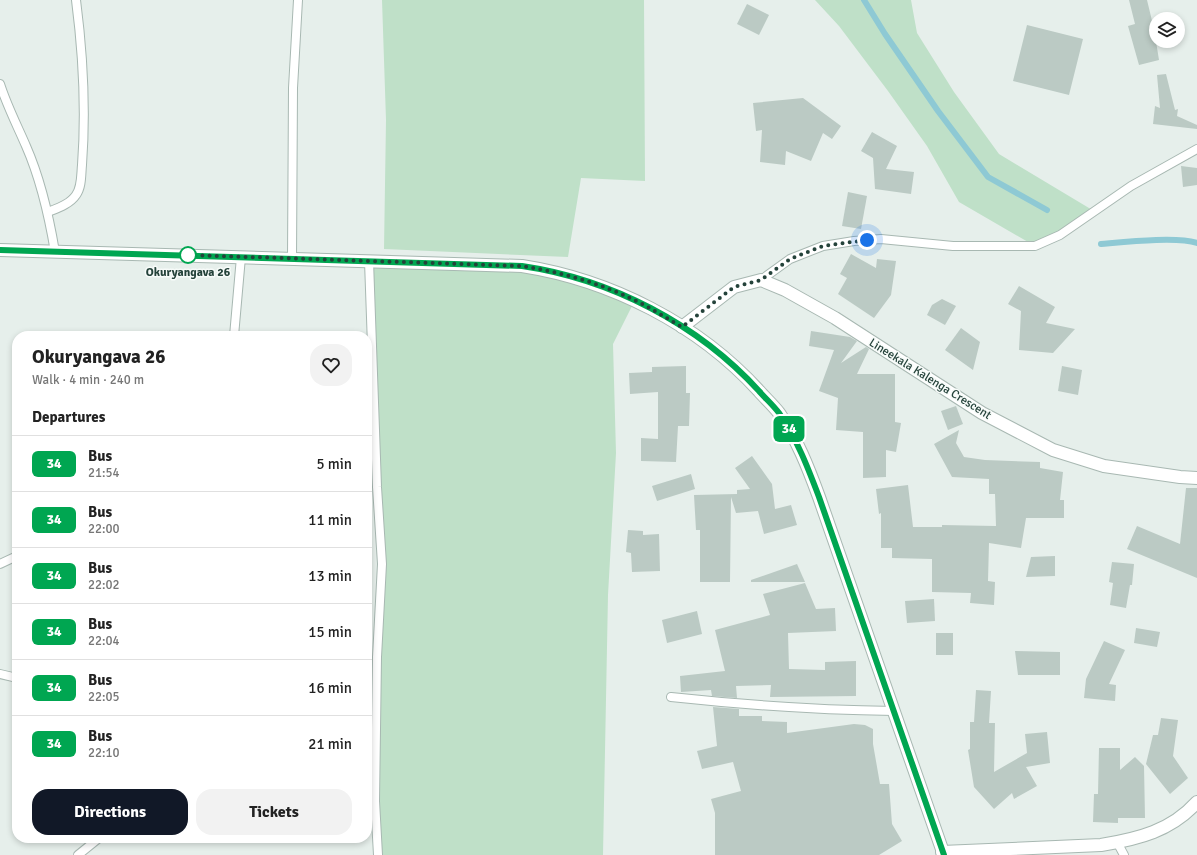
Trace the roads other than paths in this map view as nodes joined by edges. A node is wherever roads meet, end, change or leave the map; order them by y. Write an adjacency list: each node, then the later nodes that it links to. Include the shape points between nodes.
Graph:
1 (76, 0): 5 (lane, via 84,139 80,185 77,194 68,203)
2 (298, 0): 9 (lane, via 293,88)
3 (0, 84): 5 (lane, via 26,146)
4 (1197, 148): 11 (lane, via 1131,186 1060,235 1035,246 953,246 881,239 854,241 823,246 790,259)
5 (48, 212): 7 (lane)
6 (0, 250): 7 (street)
7 (55, 252): 8 (street)
8 (241, 256): 9 (street); 13 (lane)
9 (292, 259): 10 (street)
10 (369, 261): 12 (street, via 522,266 538,269 615,291); 14 (lane)
11 (761, 280): 12 (street, via 734,287); 16 (street, Lineekala Kalenga Crescent, via 785,290 835,318 982,413 1053,450 1104,466)
12 (682, 327): 22 (street, via 746,377 778,412 801,448)
13 (234, 331)
14 (371, 331)
15 (372, 346): 28 (lane, via 382,564 377,657 375,801)
16 (1197, 478)
17 (12, 558): 18 (lane)
18 (0, 564)
19 (0, 674): 20 (lane)
20 (12, 677)
21 (671, 697): 22 (lane, via 810,709)
22 (894, 711): 26 (street)
23 (1197, 802): 24 (street, via 1176,822 1164,829)
24 (1117, 842): 26 (street); 29 (lane)
25 (93, 843): 27 (lane)
26 (943, 853)
27 (78, 855)
28 (378, 855)
29 (1124, 855)

